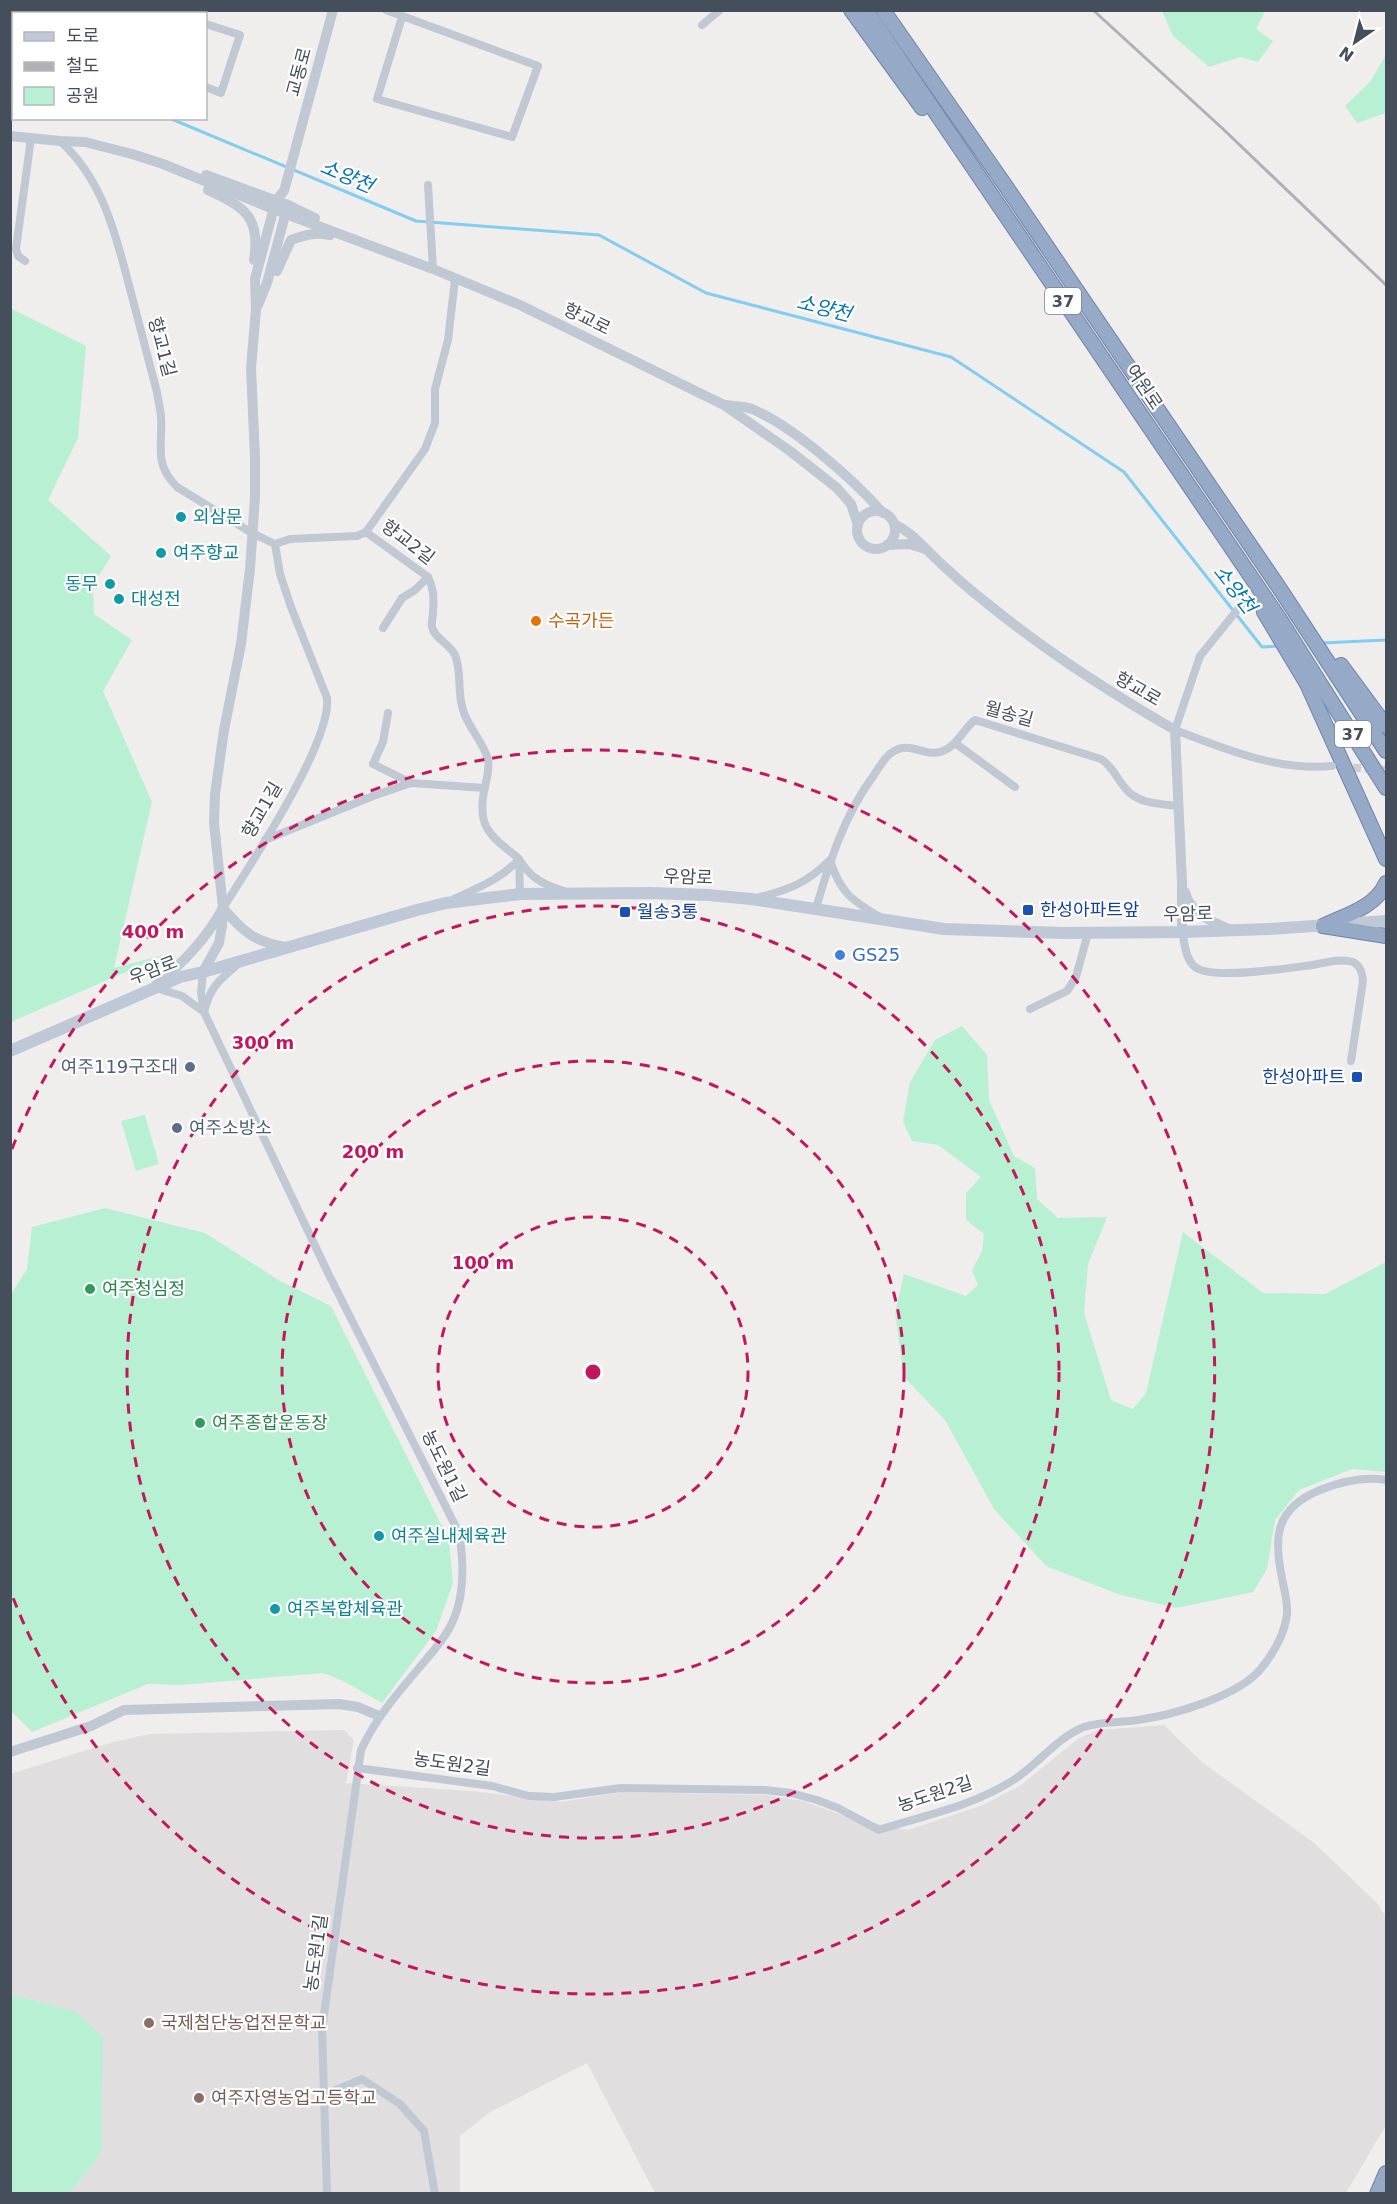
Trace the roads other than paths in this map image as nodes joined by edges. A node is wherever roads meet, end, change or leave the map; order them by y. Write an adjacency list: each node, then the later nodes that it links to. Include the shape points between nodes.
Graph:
1 (333, 10): 16 (street, 교동로)
2 (386, 10): 7 (street)
3 (720, 10): 9 (street)
4 (851, 10): 11 (highway, via 919,105)
5 (866, 10): 11 (highway, 여원로 / 37)
6 (883, 10): 39 (highway, 여원로 / 37, via 1280,589 1299,607)
7 (402, 17): 7 (street, via 538,66 512,137 376,99)
8 (207, 24): 10 (street, via 240,35 221,93)
9 (702, 25)
10 (207, 87)
11 (949, 133): 40 (highway, 여원로 / 37, via 1261,592)
12 (10, 135): 13 (street, 향교로)
13 (30, 138): 14 (street, 향교로); 21 (street, via 16,249)
14 (60, 141): 15 (street, 향교로, via 121,150); 32 (street, 향교1길, via 76,155 96,187 116,236 157,392 162,467 177,487)
15 (189, 176): 18 (street, 향교로, via 203,174); 23 (street, via 200,187 244,209 252,220 256,235)
16 (286, 186): 18 (street); 19 (street)
17 (428, 188): 22 (street)
18 (274, 205): 19 (street, 향교로); 23 (street, 향교1길)
19 (287, 210): 20 (street, 향교로, via 346,232); 25 (street, 향교1길)
20 (360, 242): 22 (street, 향교로); 25 (street, via 319,233 291,240)
21 (25, 261)
22 (433, 269): 24 (street, 향교로)
23 (255, 279): 26 (street, 향교1길)
24 (455, 279): 27 (street, 향교로, via 520,305); 31 (street, 향교2길, via 448,340 435,389 432,434)
25 (267, 283): 26 (street, 향교1길)
26 (256, 309): 32 (street, 향교1길, via 251,368 255,457)
27 (724, 405): 28 (street, 향교로, via 750,408 777,423 850,478); 30 (street, 향교로, via 837,488 851,504)
28 (883, 513): 29 (street); 30 (street, via 868,513)
29 (894, 524): 34 (street, via 895,532); 35 (street, 향교로, via 915,536)
30 (858, 525): 34 (street, via 857,532 865,545)
31 (366, 532): 33 (street, via 357,537 290,539); 36 (street, 향교2길)
32 (252, 533): 33 (street, 향교1길); 62 (street, 향교1길, via 241,644 215,794 214,823)
33 (275, 544): 52 (street, 향교1길, via 280,574 328,708 319,738)
34 (887, 545): 35 (street, via 909,544)
35 (926, 549): 43 (street, 향교로, via 1028,636 1106,690)
36 (428, 577): 38 (street, via 402,598); 49 (street, 향교2길, via 434,596 432,626 459,664 462,708 488,759)
37 (1242, 603): 43 (street, via 1200,656)
38 (383, 628)
39 (1343, 676): 42 (highway); 45 (highway, 37)
40 (1313, 682): 50 (highway, 여원로 / 37); 54 (highway)
41 (388, 713): 47 (street, via 383,742 373,764)
42 (1386, 726)
43 (1175, 730): 46 (street, via 1277,764); 51 (street)
44 (955, 743): 48 (street); 51 (street, 월송길, via 975,720 1101,759 1111,766 1131,794 1147,802); 55 (street, via 935,753 908,747 886,757 862,791)
45 (1386, 751)
46 (1332, 766)
47 (411, 783): 49 (street); 52 (street)
48 (1014, 787)
49 (485, 788): 53 (street, 향교2길, via 485,827)
50 (1386, 788)
51 (1178, 806): 56 (street)
52 (265, 840): 62 (street, 향교1길)
53 (519, 859): 58 (street, 향교2길, via 532,877); 59 (street); 61 (street, via 500,876)
54 (1386, 859)
55 (830, 860): 60 (street, via 803,883); 63 (street); 64 (street, via 847,895)
56 (1182, 882): 67 (street, via 1195,910); 68 (street)
57 (1386, 883): 66 (highway, via 1371,903)
58 (570, 893): 59 (main road, 우암로); 60 (main road, 우암로)
59 (520, 894): 61 (main road, 우암로)
60 (751, 899): 63 (main road, 우암로)
61 (446, 903): 71 (main road, 우암로)
62 (223, 908): 71 (street, via 252,937); 73 (street, 향교1길, via 219,943); 74 (street, via 198,947)
63 (816, 908): 64 (main road, 우암로)
64 (888, 921): 69 (main road, 우암로, via 944,929)
65 (1386, 921): 66 (main road, 우암로)
66 (1323, 926): 67 (main road, 우암로); 70 (highway)
67 (1231, 931): 68 (main road, 우암로)
68 (1182, 932): 69 (main road, 우암로); 78 (street, via 1188,958 1204,973 1343,960 1355,963 1362,970 1363,981)
69 (1088, 933): 75 (street, via 1076,977 1067,992)
70 (1386, 936)
71 (289, 948): 72 (main road, 우암로)
72 (241, 961): 73 (main road, 우암로); 76 (street, via 218,981 208,995)
73 (203, 972): 74 (main road, 우암로); 76 (street, 농도원1길)
74 (153, 988): 76 (street, via 182,996); 77 (main road, 우암로)
75 (1030, 1010)
76 (204, 1012): 80 (street, 농도원1길, via 328,1273 459,1533 463,1558 461,1585 450,1626)
77 (10, 1051)
78 (1351, 1061)
79 (1386, 1480): 82 (street, 농도원2길, via 1362,1478 1339,1482 1311,1493 1285,1514 1279,1527 1278,1562 1287,1614 1270,1655 1247,1681 1225,1695 1157,1717 1082,1728 1015,1779 970,1803 923,1818 879,1830 838,1808 791,1793 621,1788 554,1797)
80 (379, 1716): 81 (street, via 339,1704 124,1710 82,1729); 82 (street, 농도원1길, via 361,1750)
81 (10, 1752)
82 (357, 1768): 83 (street, 농도원1길, via 322,2029)
83 (324, 2095): 86 (street, 농도원1길); 87 (street, via 362,2079 400,2104 424,2131)
84 (1386, 2174): 85 (highway)
85 (1377, 2192)
86 (327, 2193)
87 (435, 2193)

